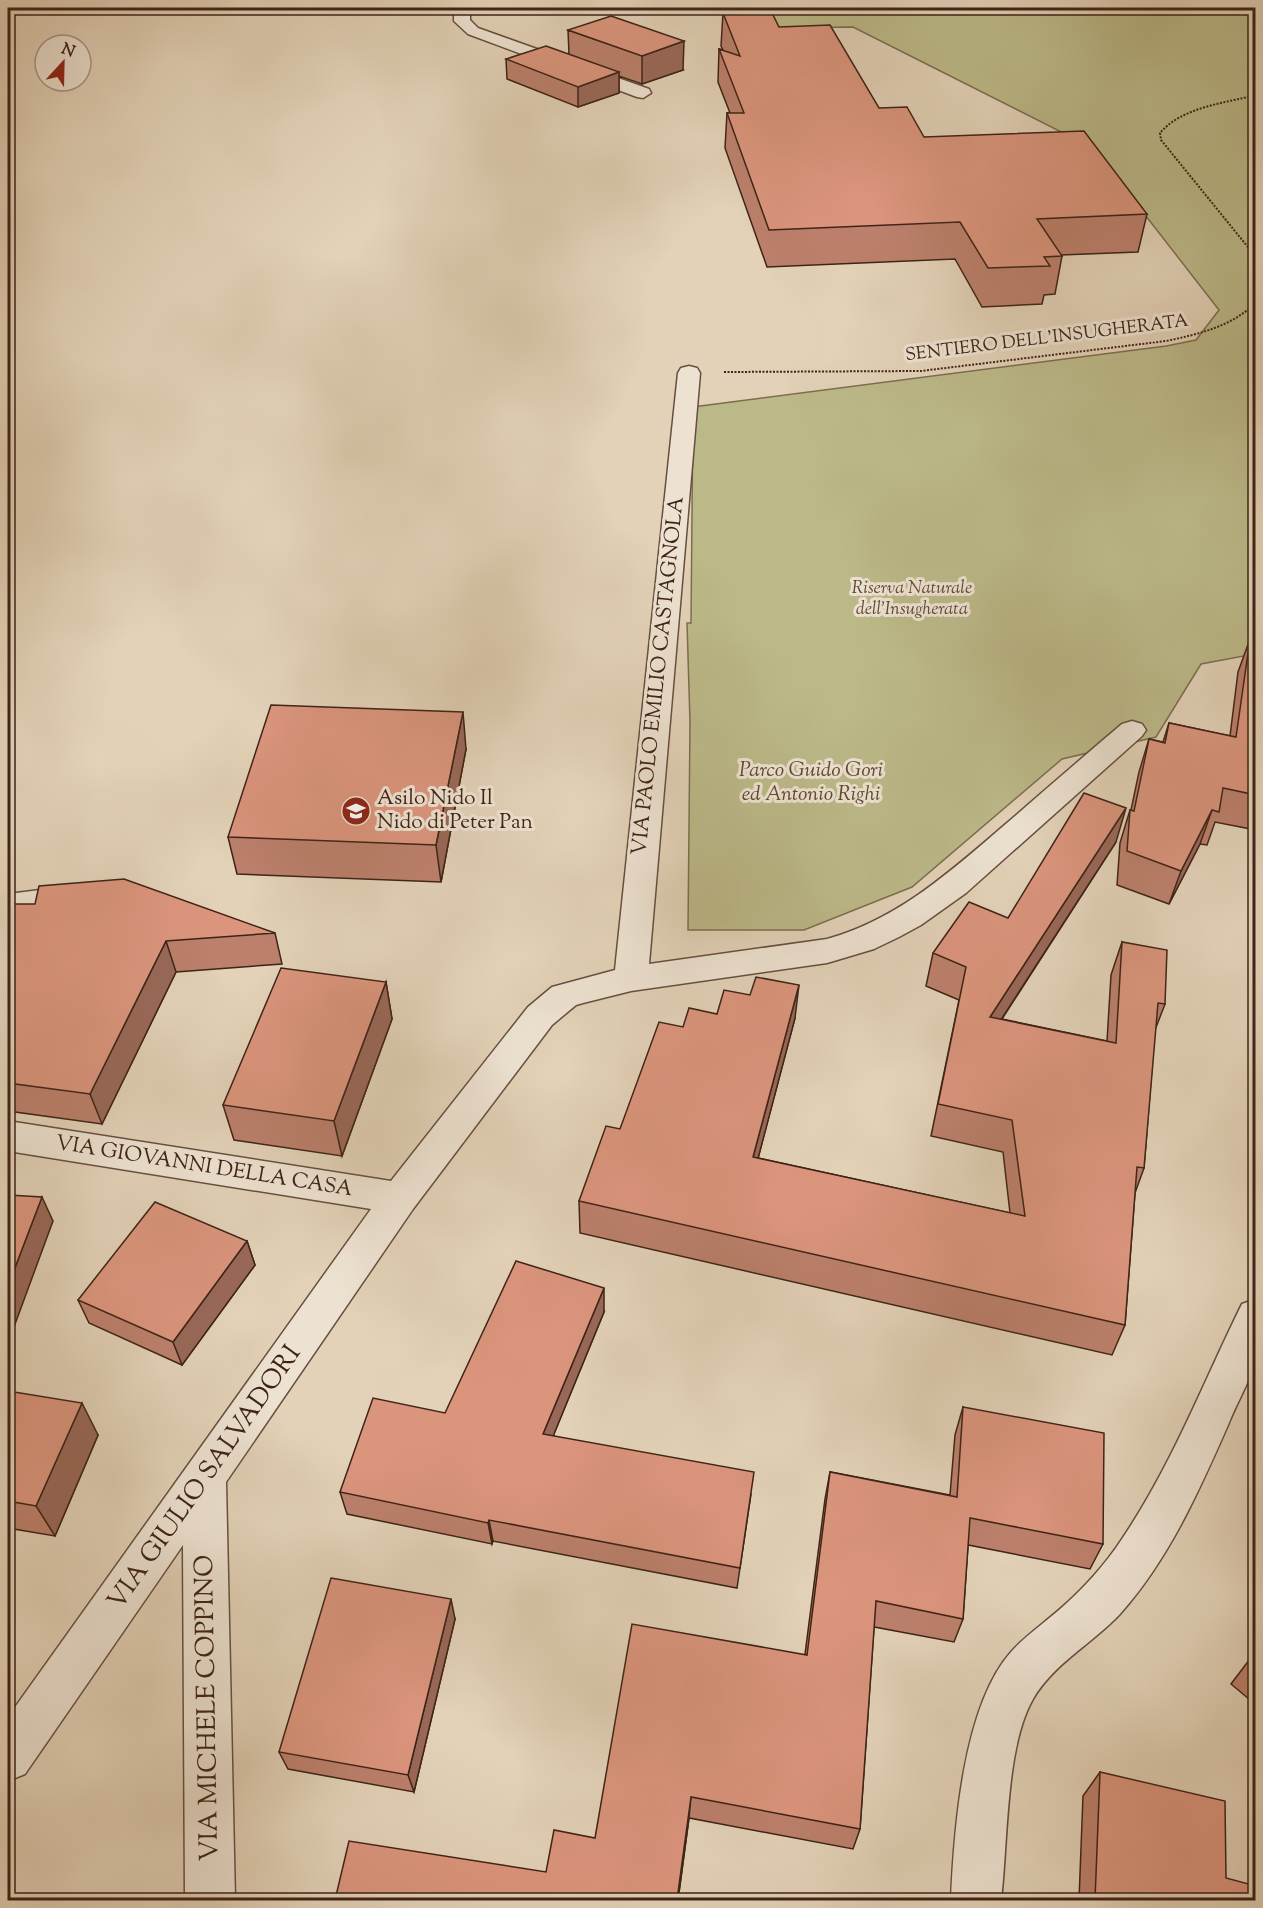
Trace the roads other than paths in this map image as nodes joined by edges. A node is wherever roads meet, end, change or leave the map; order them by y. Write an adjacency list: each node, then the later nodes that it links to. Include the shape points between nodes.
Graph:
1 (467, 8): 2 (street, via 462,21 473,31)
2 (643, 93)
3 (689, 373): 7 (street, VIA PAOLO EMILIO CASTAGNOLA)
4 (1132, 730): 7 (street, via 955,885 888,929 827,951)
5 (83, 896): 6 (street)
6 (8, 905)
7 (631, 979): 9 (street, via 564,996 540,1016)
8 (8, 1136): 9 (street, VIA GIOVANNI DELLA CASA)
9 (400, 1198): 11 (street, VIA GIULIO SALVADORI)
10 (1246, 1335): 14 (street, via 1176,1488 1137,1556 1094,1609 1052,1643 1015,1684 990,1761)
11 (204, 1480): 12 (street, VIA GIULIO SALVADORI); 13 (street, VIA MICHELE COPPINO)
12 (8, 1757)
13 (210, 1900)
14 (976, 1900)

